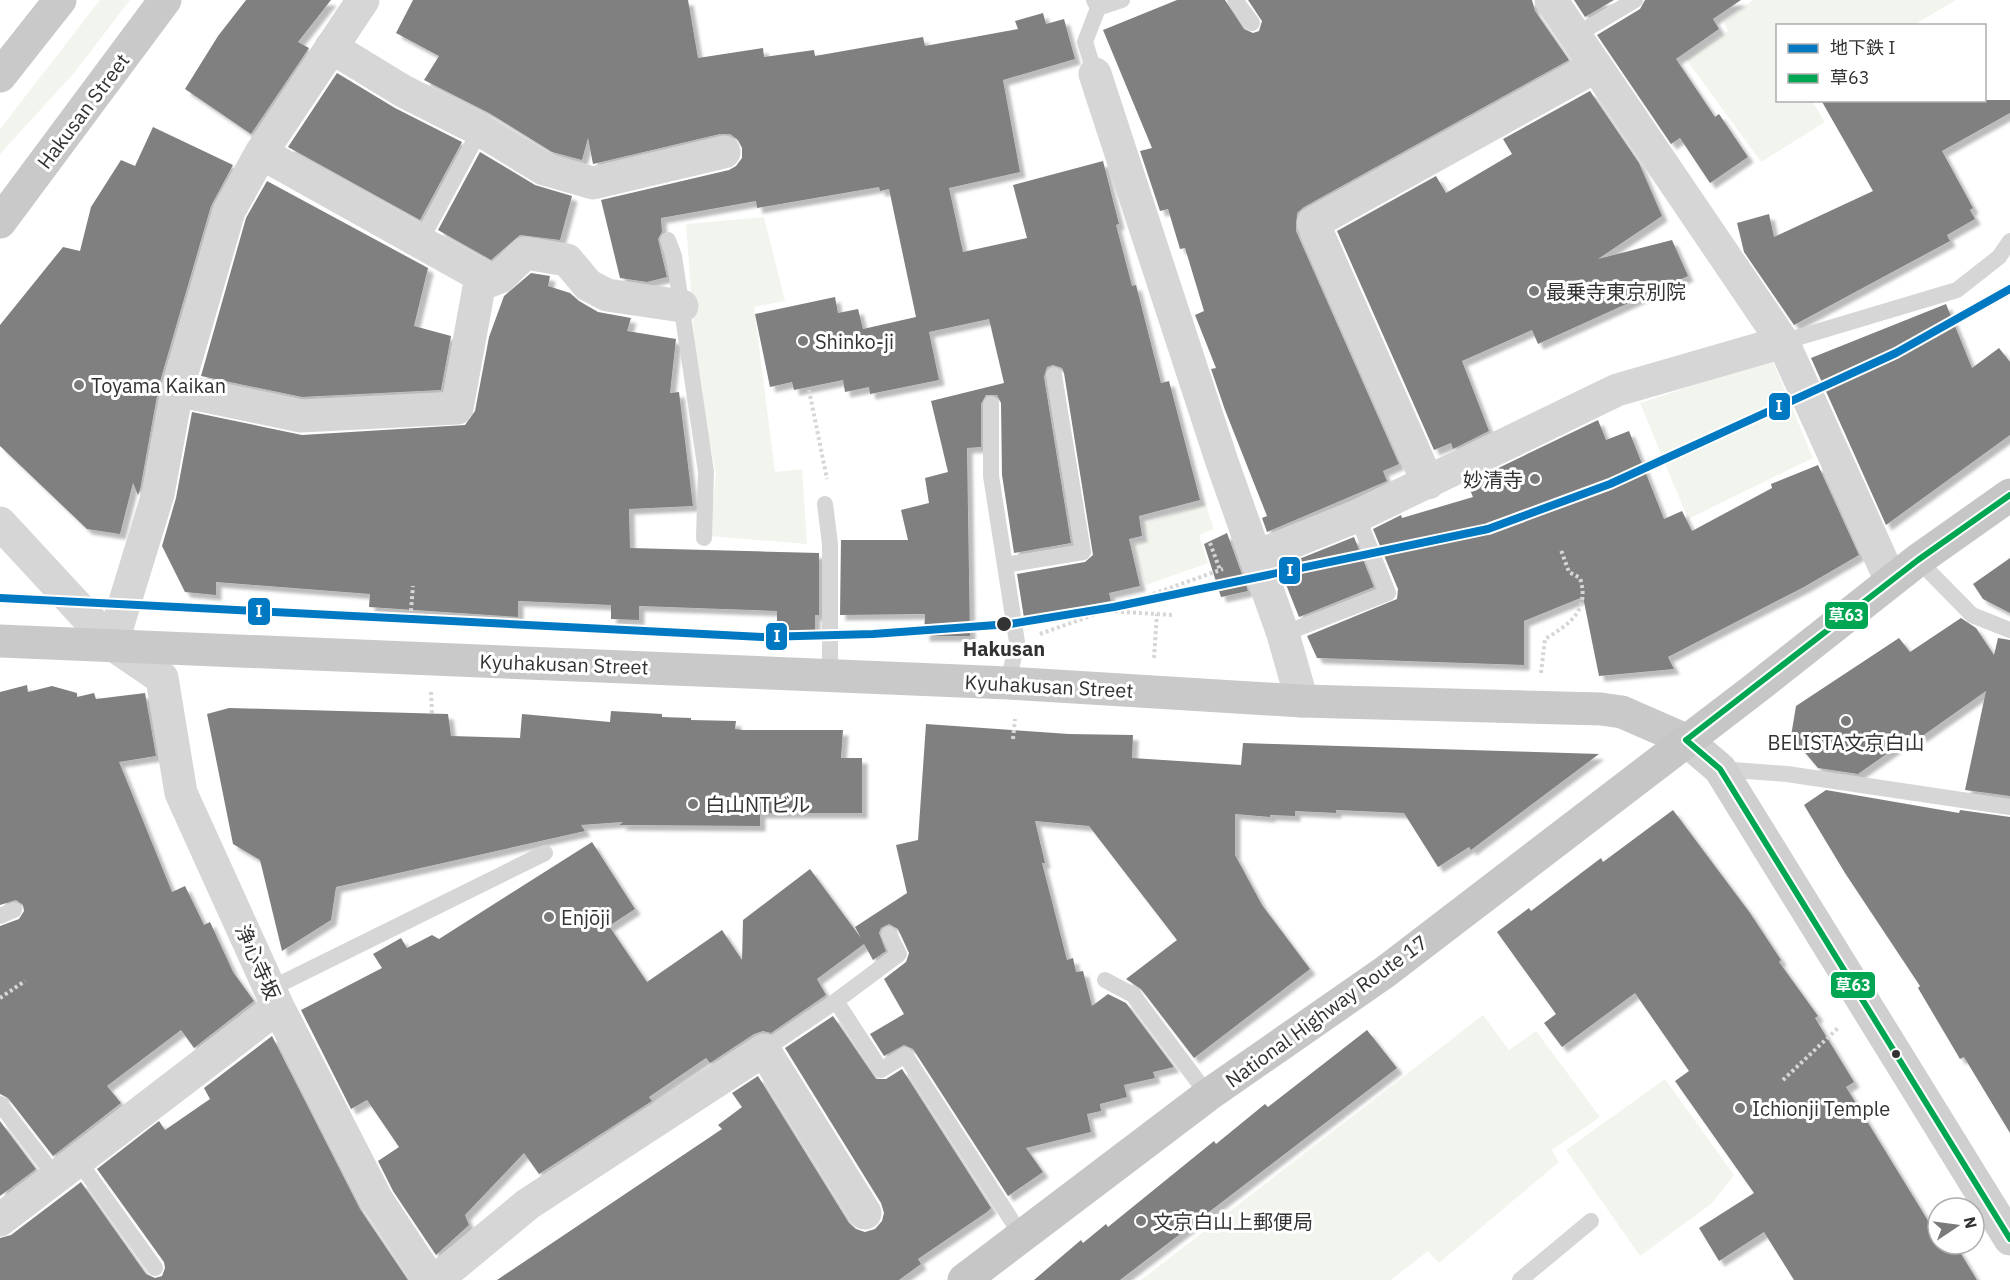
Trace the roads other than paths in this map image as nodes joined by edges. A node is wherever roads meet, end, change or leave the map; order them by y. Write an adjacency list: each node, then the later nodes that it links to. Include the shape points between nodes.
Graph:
1 (60, 0): 14 (main road)
2 (165, 0): 18 (main road, Hakusan Street)
3 (363, 0): 11 (street)
4 (1122, 0): 8 (lane)
5 (1234, 0): 9 (lane)
6 (1551, 0): 10 (street)
7 (1635, 0): 10 (lane)
8 (1096, 4): 13 (lane, via 1085,42)
9 (1252, 23)
10 (1576, 35): 12 (street)
11 (331, 47): 15 (street, via 403,91); 17 (street)
12 (1596, 66): 24 (street); 28 (street, via 1313,223)
13 (1095, 74): 34 (street)
14 (0, 76)
15 (480, 130): 16 (street, via 544,170 593,183); 21 (lane)
16 (724, 152)
17 (261, 153): 21 (street); 26 (street, via 228,211)
18 (0, 222)
19 (668, 240): 23 (lane)
20 (2010, 241): 24 (lane, via 1999,257 1957,290)
21 (420, 242): 22 (street)
22 (481, 276): 23 (street, via 490,281 500,278 525,253 568,255 588,285 608,295); 26 (street, via 457,408 301,416)
23 (682, 306): 33 (lane, via 706,472)
24 (1783, 342): 28 (street, via 1617,390); 37 (street)
25 (1054, 375): 36 (lane, via 1083,552)
26 (177, 390): 41 (street, via 158,494)
27 (991, 404): 36 (lane, via 991,476)
28 (1428, 483): 31 (street)
29 (2010, 495): 35 (highway)
30 (825, 504): 42 (lane, via 830,544)
31 (1357, 516): 34 (street); 39 (lane, via 1388,593)
32 (0, 523): 41 (street, 浄心寺坂)
33 (704, 538)
34 (1255, 557): 39 (street)
35 (1918, 560): 37 (highway); 38 (lane, via 1972,615)
36 (1005, 565): 43 (lane, via 1017,642)
37 (1891, 582): 45 (highway)
38 (2010, 630)
39 (1283, 634): 44 (street)
40 (0, 641): 41 (main road, Kyuhakusan Street)
41 (112, 644): 42 (main road, Kyuhakusan Street, via 208,652); 51 (street, 浄心寺坂, via 162,678 182,793)
42 (830, 675): 43 (main road, Kyuhakusan Street)
43 (1008, 683): 44 (main road, Kyuhakusan Street)
44 (1302, 701): 45 (main road, Kyuhakusan Street, via 1601,709 1622,712)
45 (1686, 740): 46 (main road); 54 (highway, National Highway Route 17, via 1385,972)
46 (1720, 769): 47 (lane, via 1787,774); 61 (main road)
47 (2010, 807)
48 (545, 853): 51 (lane)
49 (889, 934): 52 (lane, via 899,954)
50 (1105, 980): 54 (lane, via 1133,995)
51 (274, 998): 56 (street); 63 (street, 浄心寺坂, via 377,1200)
52 (836, 1001): 53 (lane); 60 (lane, via 881,1070 905,1055)
53 (764, 1050): 57 (street); 64 (street, via 528,1204)
54 (1208, 1095): 60 (highway, National Highway Route 17)
55 (0, 1104): 56 (lane)
56 (66, 1167): 58 (street); 62 (lane)
57 (865, 1213)
58 (0, 1220)
59 (1592, 1221): 66 (lane)
60 (1023, 1238): 65 (highway, National Highway Route 17)
61 (2010, 1239)
62 (155, 1268)
63 (430, 1280)
64 (436, 1280)
65 (964, 1280)
66 (1520, 1280)

